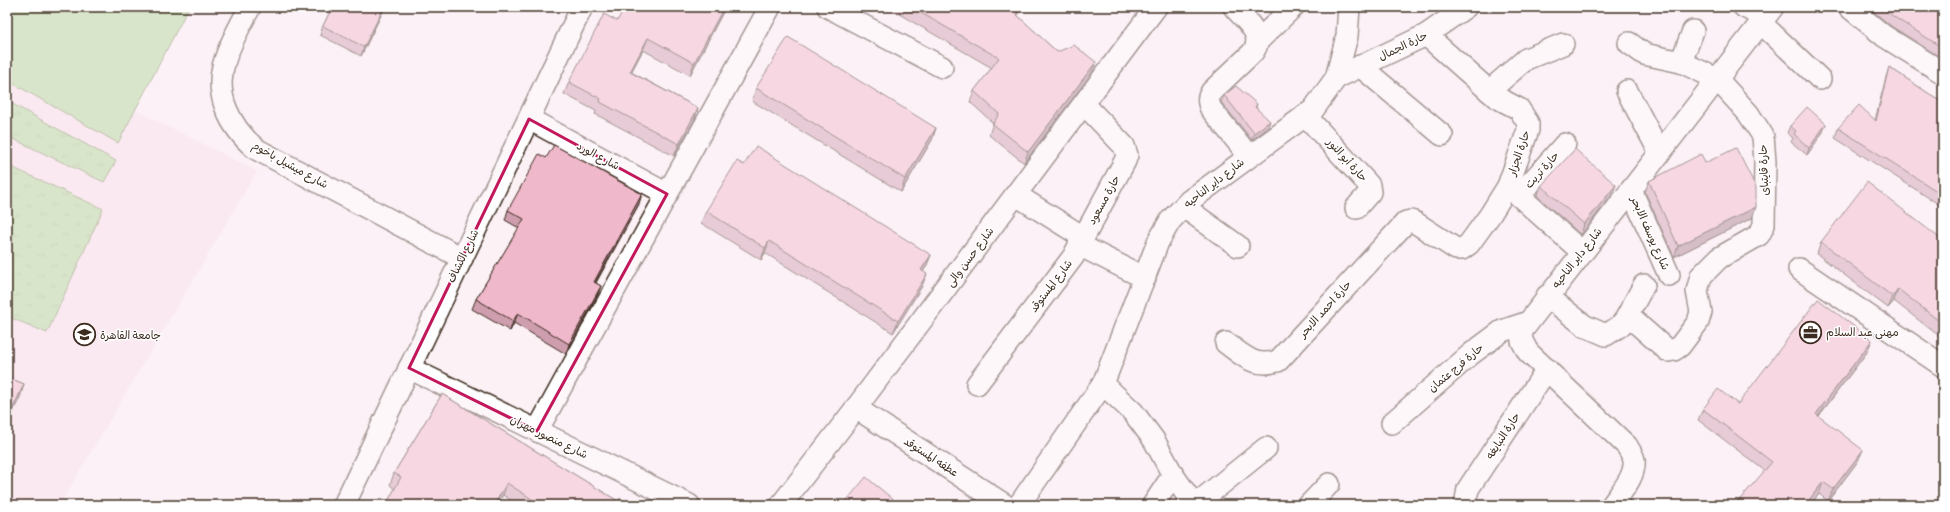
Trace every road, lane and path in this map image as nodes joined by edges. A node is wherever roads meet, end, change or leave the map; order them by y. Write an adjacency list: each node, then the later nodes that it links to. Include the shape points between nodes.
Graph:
1 (250, 7): 44 (street, شارع ميشيل باخوم, via 224,60 221,77 222,94 233,125 256,149)
2 (582, 7): 29 (street, شارع الكشاف)
3 (770, 7): 36 (street)
4 (828, 7): 20 (street)
5 (1156, 7): 27 (street, شارع حسن والى)
6 (1234, 7): 15 (street, via 1257,33)
7 (1293, 7): 15 (street)
8 (1349, 7): 22 (street, شارع داير الناحيه, via 1347,36)
9 (1466, 7): 14 (street, حارة الجمال)
10 (1744, 7): 12 (street)
11 (1849, 7): 21 (street, via 1884,36)
12 (1766, 16): 23 (street, شارع داير الناحيه); 24 (street)
13 (1693, 31): 18 (street)
14 (1426, 35): 19 (street, حارة الجمال); 25 (street, حارة الجزار)
15 (1258, 41): 33 (street, via 1252,53 1208,95 1211,109)
16 (1563, 44): 25 (street, via 1526,58)
17 (1629, 44): 18 (street, via 1644,54)
18 (1681, 62): 23 (street)
19 (1360, 66): 22 (street, حارة الجمال); 30 (street)
20 (942, 67)
21 (1943, 73)
22 (1336, 78): 28 (street, شارع داير الناحيه, via 1313,110)
23 (1717, 79): 32 (street, شارع داير الناحيه); 50 (street, حارة قايتباى, via 1748,113 1763,136 1764,225 1759,235 1719,258 1701,276 1697,291 1701,312 1698,322 1676,349 1668,351 1633,320)
24 (1820, 79)
25 (1489, 91): 35 (street, حارة الجزار, via 1503,102 1519,109 1528,123)
26 (1627, 91): 32 (street)
27 (1084, 104): 37 (street, شارع حسن والى); 41 (street, حارة مسعود, via 1124,146 1127,155)
28 (1305, 115): 33 (street, شارع داير الناحيه); 39 (street, حارة أبو النور, via 1369,185 1370,192)
29 (529, 119): 36 (street, شارع الورد); 44 (street, شارع الكشاف)
30 (1442, 136)
31 (1565, 144): 35 (street, حارة تريت)
32 (1660, 153): 34 (street, شارع داير الناحيه)
33 (1249, 156): 38 (street, شارع داير الناحيه)
34 (1631, 190): 43 (street, شارع داير الناحيه); 46 (street, شارع يوسف الابحر)
35 (1513, 191): 40 (street, حارة الجزار, via 1462,249 1456,249); 43 (street)
36 (667, 194): 60 (street)
37 (1016, 195): 41 (street); 58 (street, شارع حسن والى)
38 (1184, 207): 42 (street); 47 (street, شارع داير الناحيه, via 1170,221 1158,242)
39 (1356, 208)
40 (1416, 223): 52 (street, حارة احمد الابحر, via 1411,220 1402,226 1278,361 1266,365 1252,361)
41 (1081, 241): 47 (street); 56 (street, شارع المستوقد, via 1073,257)
42 (1238, 246)
43 (1582, 252): 49 (street, شارع داير الناحيه)
44 (462, 258): 54 (street, شارع الكشاف)
45 (1798, 269): 53 (street)
46 (1669, 276)
47 (1145, 278): 57 (street, شارع داير الناحيه)
48 (1644, 285): 50 (street)
49 (1547, 296): 50 (street, via 1585,326 1606,335); 51 (street, شارع داير الناحيه)
50 (1625, 320)
51 (1526, 323): 55 (street, شارع داير الناحيه, via 1520,332 1522,342 1528,352); 59 (street, حارة فرج عثمان, via 1502,330)
52 (1226, 343)
53 (1943, 366)
54 (410, 368): 60 (street, شارع منصور مهران); 64 (street, شارع الكشاف)
55 (1547, 369): 72 (street, حارة النبايغه, via 1468,489); 73 (street, شارع داير الناحيه, via 1627,446 1634,459 1630,477)
56 (977, 384)
57 (1104, 384): 62 (street, via 1133,412 1154,440); 68 (street, شارع داير الناحيه)
58 (856, 408): 66 (street, شارع حسن والى); 67 (street, عطفه المستوقد)
59 (1392, 423)
60 (537, 431): 65 (street, شارع منصور مهران)
61 (1266, 448): 70 (street)
62 (1173, 475): 69 (street); 70 (street)
63 (1329, 484): 71 (street)
64 (344, 505)
65 (689, 505)
66 (781, 505)
67 (1005, 505)
68 (1020, 505)
69 (1153, 505)
70 (1194, 505)
71 (1309, 505)
72 (1465, 505)
73 (1612, 505)

